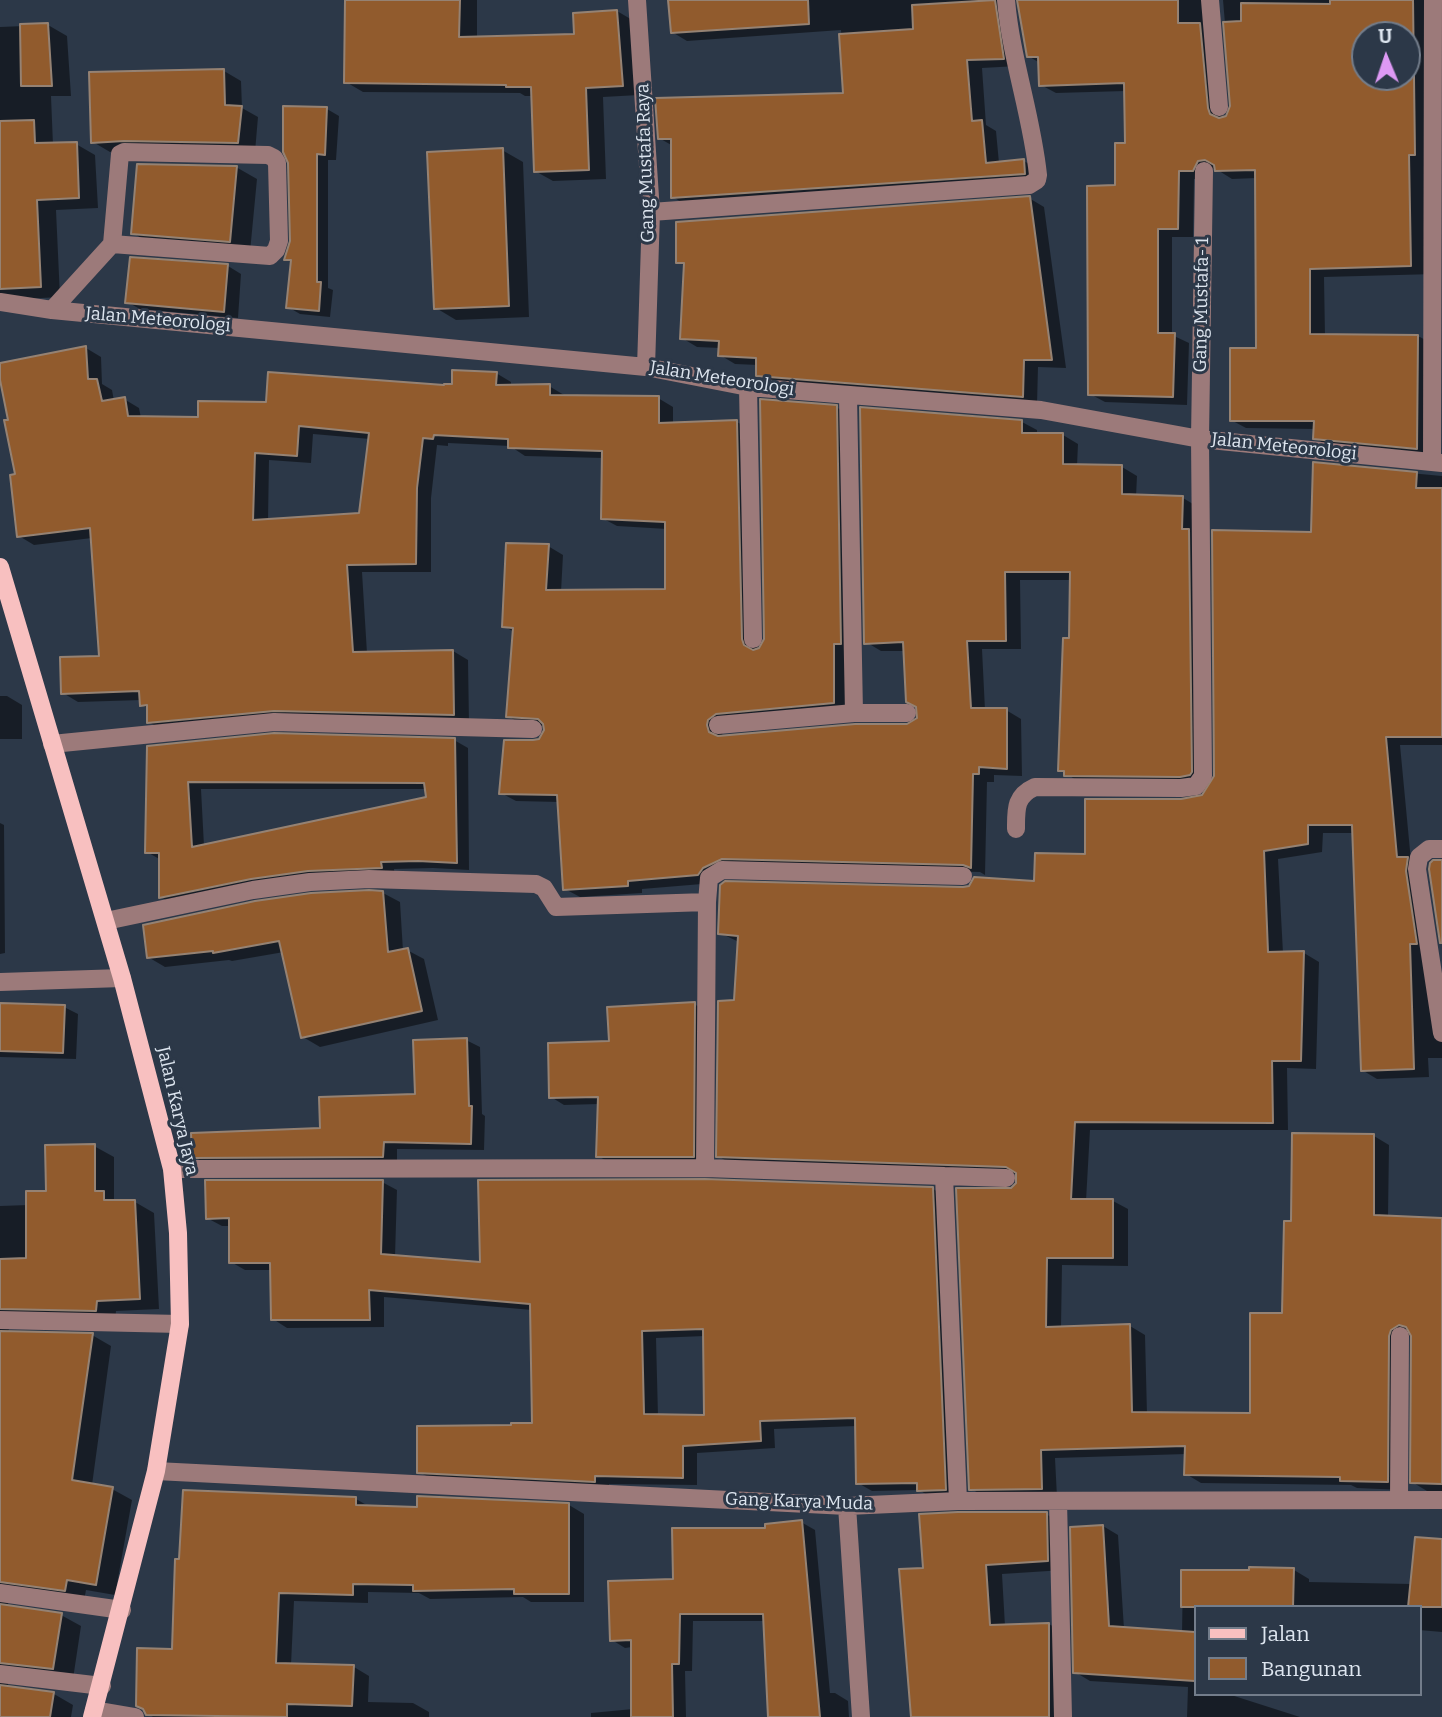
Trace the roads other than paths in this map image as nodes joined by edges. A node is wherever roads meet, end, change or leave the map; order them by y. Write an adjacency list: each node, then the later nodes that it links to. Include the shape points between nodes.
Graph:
1 (637, 0): 7 (street, Gang Mustafa Raya)
2 (1006, 0): 7 (street, via 1035,144 1037,180)
3 (1210, 0): 5 (street)
4 (1433, 0): 15 (street)
5 (1219, 107)
6 (1204, 171): 14 (street, Gang Mustafa- 1)
7 (651, 212): 11 (street, Gang Mustafa Raya)
8 (112, 243): 8 (street, via 119,157 124,152 268,155 277,163 279,242 270,256); 10 (street)
9 (0, 302): 10 (street, Jalan Meteorologi)
10 (52, 310): 11 (street, Jalan Meteorologi)
11 (646, 367): 12 (street, Jalan Meteorologi)
12 (748, 387): 13 (street, Jalan Meteorologi); 17 (street)
13 (848, 397): 14 (street, Jalan Meteorologi, via 1041,410); 18 (street)
14 (1200, 439): 15 (street, Jalan Meteorologi); 23 (street, Gang Mustafa- 1, via 1203,776 1196,786 1181,788 1035,787 1017,802)
15 (1437, 462)
16 (0, 567): 22 (main road, Jalan Karya Jaya)
17 (753, 639)
18 (854, 713): 19 (street); 20 (street)
19 (907, 713)
20 (718, 725)
21 (533, 729): 22 (street, via 275,722)
22 (52, 744): 27 (main road, Jalan Karya Jaya)
23 (1016, 829)
24 (1442, 849): 30 (street, via 1429,849 1419,857 1417,869)
25 (963, 876): 26 (street, via 722,870 709,878)
26 (707, 902): 27 (street, via 556,907 536,884 369,879 253,890); 31 (street)
27 (106, 921): 28 (main road, Jalan Karya Jaya)
28 (122, 978): 29 (street); 32 (main road, Jalan Karya Jaya)
29 (0, 982)
30 (1442, 1033)
31 (705, 1168): 32 (street); 33 (street)
32 (172, 1169): 36 (main road, Jalan Karya Jaya)
33 (944, 1176): 34 (street); 42 (street)
34 (1006, 1178)
35 (0, 1321): 36 (street)
36 (180, 1324): 38 (main road, Jalan Karya Jaya)
37 (1400, 1336): 39 (street)
38 (156, 1471): 43 (street, Gang Karya Muda); 45 (main road, Jalan Karya Jaya)
39 (1399, 1500): 40 (street, Gang Karya Muda); 41 (street, Gang Karya Muda)
40 (1442, 1500)
41 (1058, 1501): 42 (street, Gang Karya Muda); 51 (street)
42 (958, 1502): 43 (street, Gang Karya Muda)
43 (847, 1506): 50 (street)
44 (0, 1593): 45 (street)
45 (122, 1610): 47 (main road, Jalan Karya Jaya)
46 (0, 1674): 47 (street)
47 (102, 1686): 48 (main road, Jalan Karya Jaya)
48 (93, 1714): 49 (street)
49 (135, 1717)
50 (861, 1717)
51 (1063, 1717)

